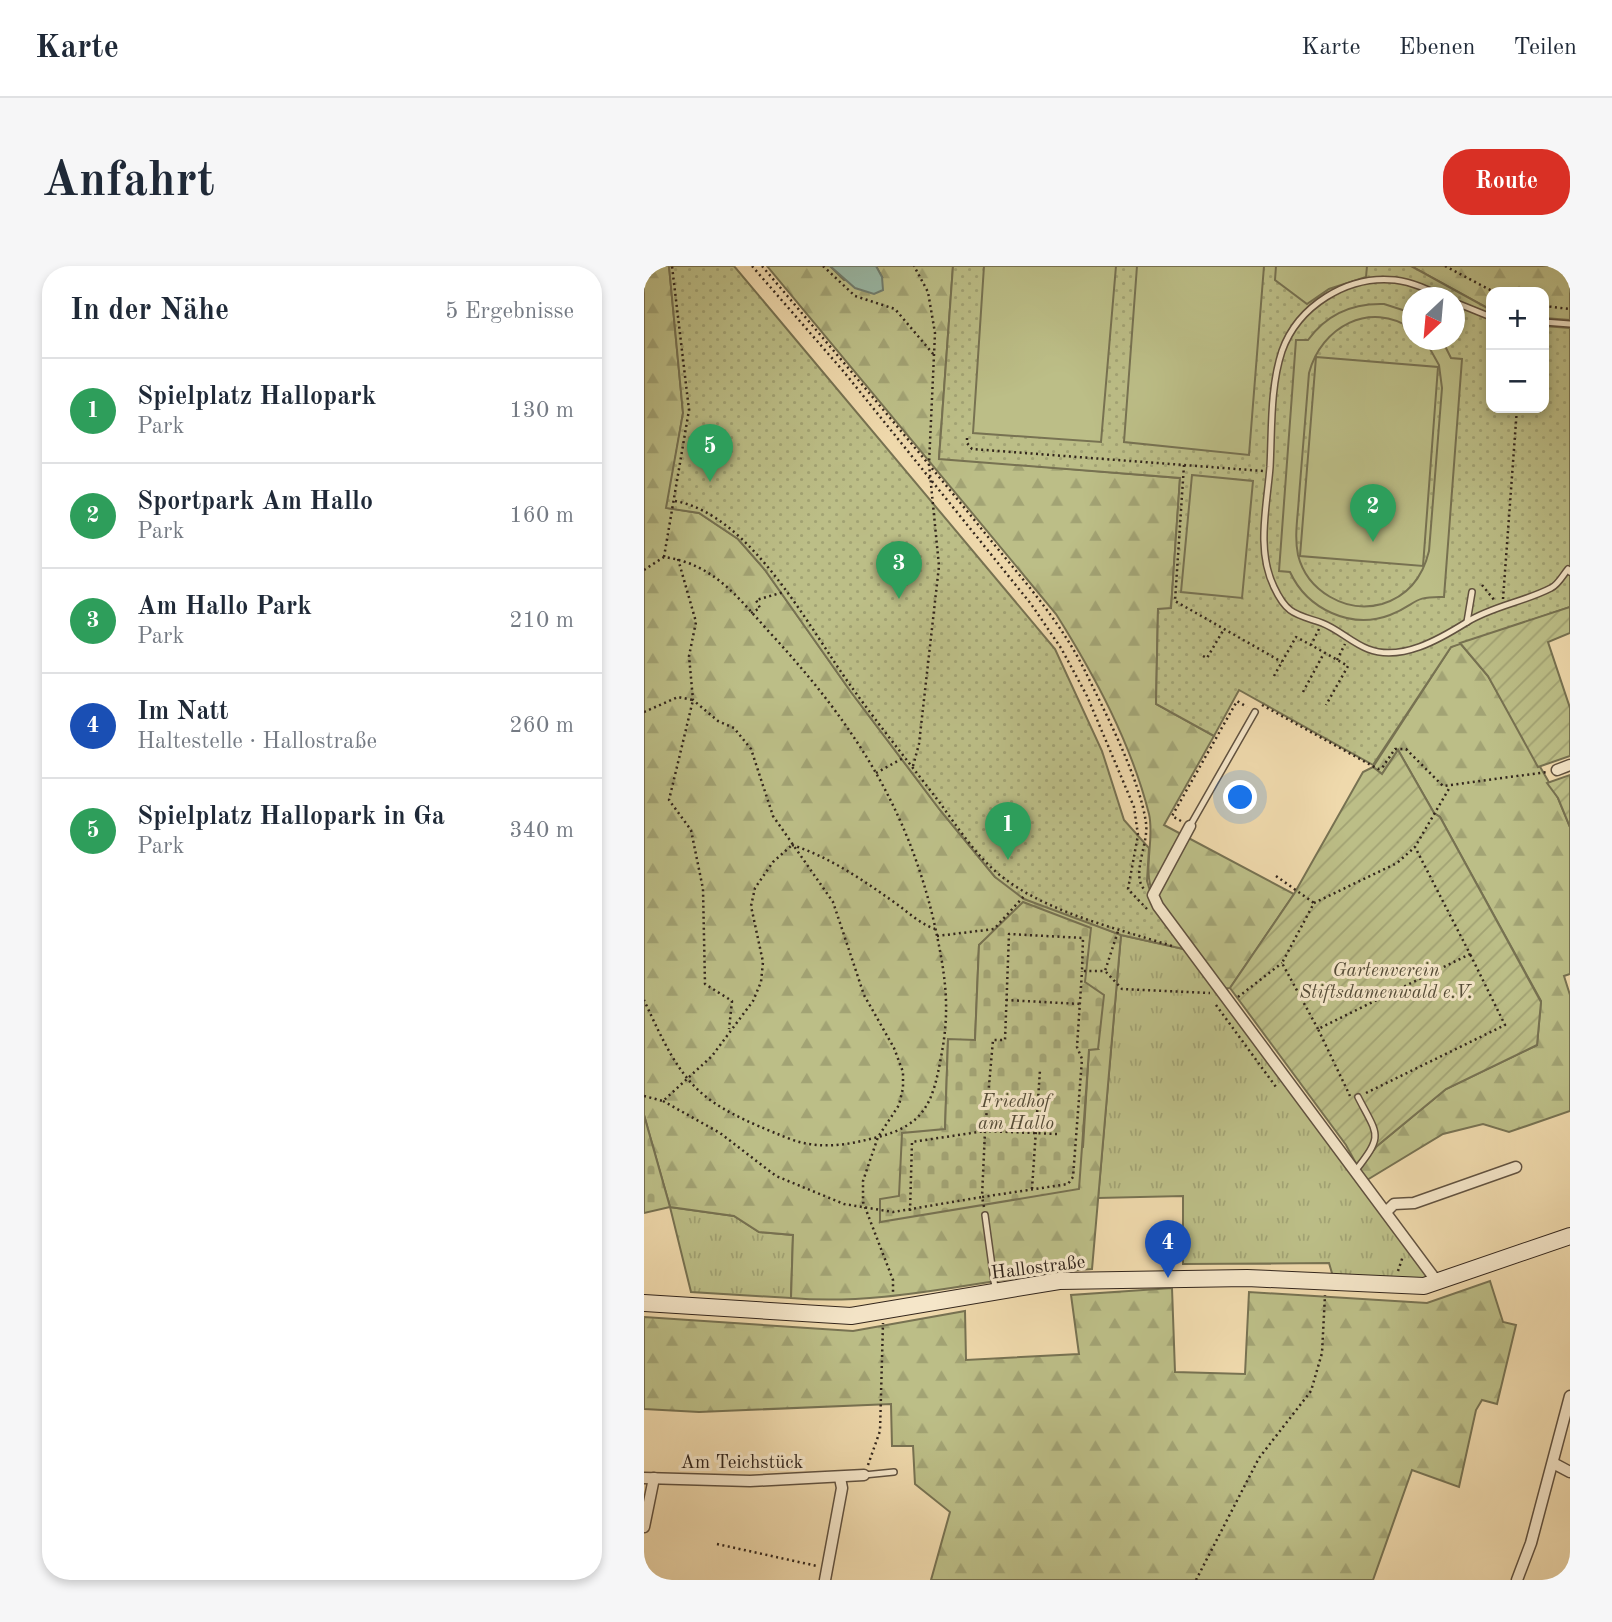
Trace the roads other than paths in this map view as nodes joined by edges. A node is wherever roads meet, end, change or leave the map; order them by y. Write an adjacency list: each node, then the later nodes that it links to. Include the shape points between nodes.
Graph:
1 (1421, 287): 8 (lane, via 1377,280 1341,289 1309,310 1289,336 1278,367 1265,567 1281,601 1294,615 1323,624 1367,649 1384,653 1429,643)
2 (1465, 306): 3 (lane)
3 (1486, 315)
4 (1549, 322): 5 (lane)
5 (1570, 324)
6 (1570, 572): 8 (lane, via 1568,569 1553,588)
7 (1472, 592): 8 (lane)
8 (1467, 622)
9 (1255, 712): 12 (lane)
10 (1570, 765): 11 (street)
11 (1557, 770)
12 (1190, 826): 15 (street, via 1153,895)
13 (1358, 1097): 15 (lane, via 1376,1141)
14 (1516, 1167): 16 (street, via 1414,1203 1394,1204)
15 (1356, 1170): 16 (street)
16 (1386, 1212): 19 (street)
17 (985, 1215): 20 (lane)
18 (1570, 1236): 19 (main road, Hallostraße)
19 (1438, 1283): 20 (main road, Hallostraße, via 1409,1287 1207,1278 1059,1281)
20 (996, 1292): 21 (main road, Hallostraße, via 851,1316)
21 (644, 1303)
22 (1570, 1396): 23 (street)
23 (1553, 1463): 25 (street); 31 (street)
24 (894, 1472): 26 (lane)
25 (1570, 1472)
26 (864, 1475): 28 (street, Am Teichstück)
27 (649, 1478): 28 (street, Am Teichstück); 29 (street)
28 (841, 1478): 30 (street)
29 (644, 1527)
30 (826, 1574)
31 (1517, 1580)

